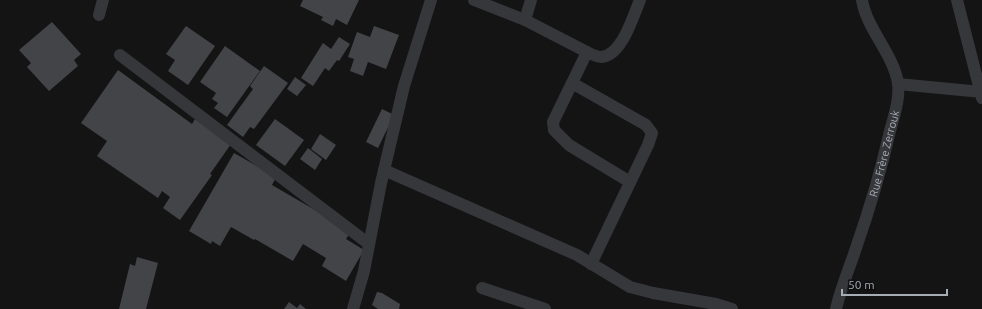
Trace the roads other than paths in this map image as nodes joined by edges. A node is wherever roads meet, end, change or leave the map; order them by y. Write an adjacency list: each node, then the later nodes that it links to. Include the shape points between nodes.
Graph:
1 (103, 0): 8 (street)
2 (431, 0): 15 (street, via 404,86)
3 (474, 0): 9 (street)
4 (531, 0): 9 (street)
5 (640, 0): 10 (street, via 620,45 611,54 601,57)
6 (862, 0): 13 (street, Rue Frère Zerrouk, via 864,10 893,66)
7 (957, 0): 14 (street)
8 (99, 15)
9 (526, 20): 10 (street)
10 (587, 52): 12 (street)
11 (120, 55): 17 (street)
12 (572, 83): 16 (street, via 553,122 554,130 569,145); 16 (street, via 646,125 652,133)
13 (898, 84): 14 (street); 23 (street, Rue Frère Zerrouk, via 897,101 885,154)
14 (982, 94)
15 (384, 170): 17 (street); 18 (street, via 577,255)
16 (630, 182): 18 (street)
17 (369, 244): 20 (street)
18 (591, 264): 22 (street, via 630,287)
19 (482, 288): 21 (street)
20 (353, 309)
21 (545, 309)
22 (732, 309)
23 (836, 309)

